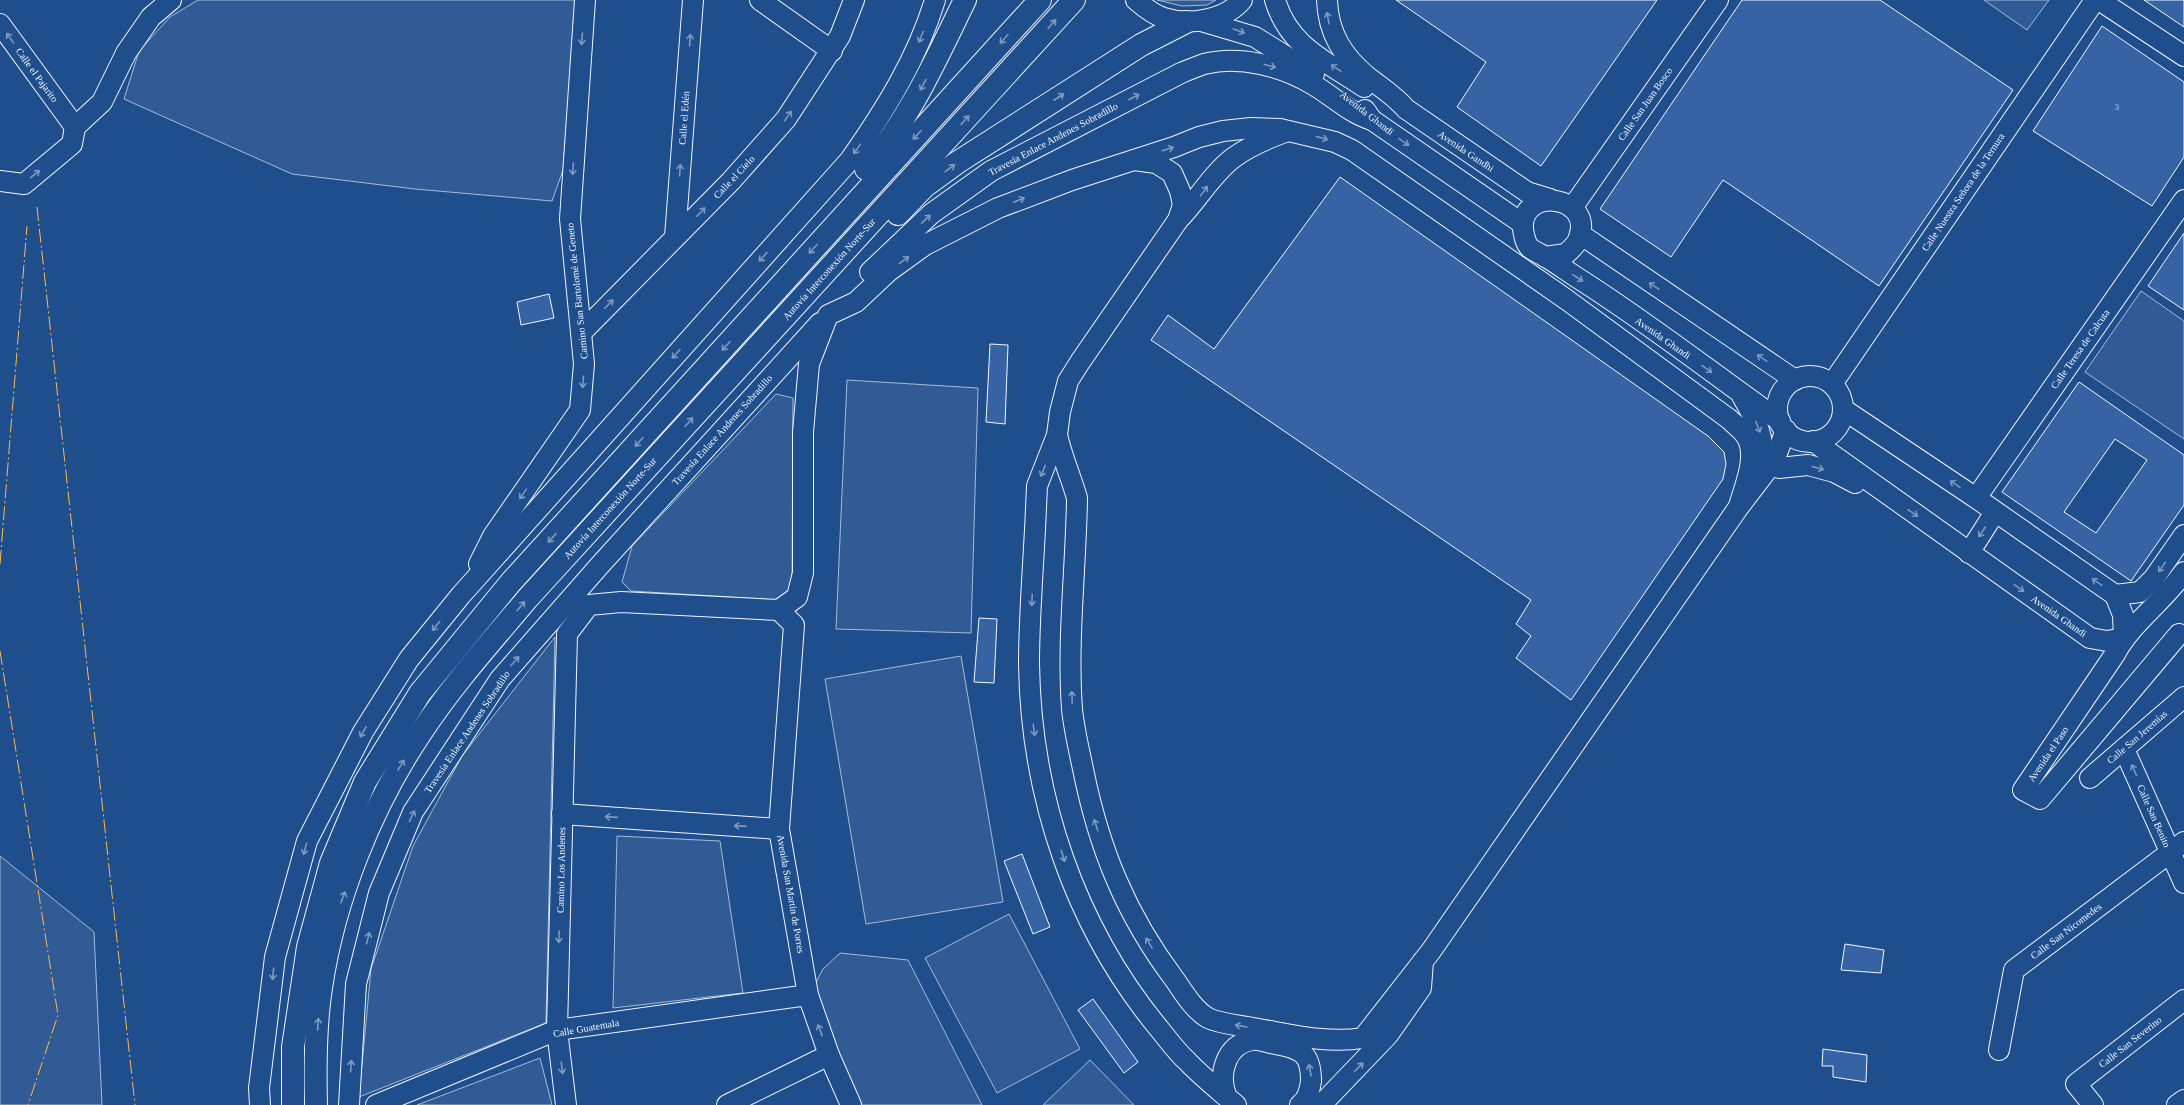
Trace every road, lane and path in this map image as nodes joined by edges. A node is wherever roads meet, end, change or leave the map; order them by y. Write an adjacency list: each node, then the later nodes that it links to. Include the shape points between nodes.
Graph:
1 (171, 0): 23 (street, via 151,17 126,53 102,102)
2 (585, 0): 38 (street, Camino San Bartolomé de Geneto, one-way to 38, via 570,219)
3 (693, 0): 34 (street, Calle el Edén, one-way to 3)
4 (760, 0): 19 (street)
5 (854, 0): 19 (street, Calle el Cielo)
6 (935, 0): 54 (street, one-way to 54, via 910,65 882,114 850,160)
7 (965, 0): 30 (highway, one-way to 30, via 912,107 885,147 853,185)
8 (1040, 0): 30 (highway, one-way to 30)
9 (1074, 0): 35 (highway, Autovía Interconexión Norte-Sur, one-way to 9)
10 (1136, 0): 17 (street, Avenida Ghandi, via 1148,10 1165,18)
11 (1242, 0): 17 (street, via 1222,14)
12 (1275, 0): 21 (street, Avenida Ghandi, one-way to 12, via 1391,105 1304,47 1284,24)
13 (1327, 0): 21 (street, one-way to 13, via 1396,98 1368,78 1348,58 1334,37 1327,17)
14 (1718, 0): 29 (street, Calle San Juan Bosco)
15 (2095, 0): 40 (street, Calle Nuestra Señora de la Ternura)
16 (2099, 0): 20 (street)
17 (1194, 21): 22 (street, Avenida Ghandi, one-way to 22, via 1255,37 1363,108); 35 (highway, one-way to 17, via 879,234 926,186 958,162 1141,45)
18 (0, 24): 23 (street, Calle el Pajarito, one-way to 18)
19 (832, 50): 34 (street, Calle el Cielo, one-way to 19, via 731,182 786,119)
20 (2184, 56)
21 (1406, 110): 27 (street, Avenida Gandhi, via 1527,192)
22 (1372, 120): 32 (street, Avenida Ghandi, one-way to 32); 37 (street, Travesía Enlace Andenes Sobradillo, one-way to 22, via 852,288 932,214 991,171 1181,73 1204,64 1250,62 1273,67 1312,84 1358,116)
23 (75, 126): 26 (street, one-way to 23, via 24,184 72,144)
24 (1289, 131): 25 (street, one-way to 24, via 1223,131 1251,128); 31 (street, one-way to 24, via 1232,159 1253,145); 49 (street, one-way to 49, via 1335,142 1352,150 1567,300 1729,419 1744,432 1750,442 1749,468)
25 (1130, 160): 31 (street, via 1156,163 1172,173 1184,205); 37 (street, one-way to 25, via 856,302 906,258 954,230 998,208)
26 (0, 181)
27 (1550, 200): 29 (street, via 1561,201); 32 (street, via 1534,205)
28 (2184, 200): 47 (street, Calle Teresa de Calcuta)
29 (1572, 208): 33 (street, via 1581,225)
30 (840, 220): 77 (highway, one-way to 77, via 511,582 420,693 365,782 331,863 308,947 293,1047)
31 (1178, 220): 44 (street, via 1068,381 1060,412)
32 (1523, 224): 36 (street, via 1524,237 1530,248)
33 (1580, 234): 36 (street, via 1578,241 1566,254); 39 (street, one-way to 33)
34 (675, 237): 38 (street, Calle el Cielo, one-way to 34)
35 (844, 252): 78 (highway, Autovía Interconexión Norte-Sur, one-way to 35, via 315,1069 321,988 340,905 362,844 387,788 422,731 472,664 527,599)
36 (1545, 257): 41 (street, Avenida Ghandi, one-way to 41, via 1588,284)
37 (828, 315): 56 (street, via 809,364 803,432 803,573 797,596); 79 (street, Travesía Enlace Andenes Sobradillo, one-way to 37, via 356,984 379,893 413,812 500,679 600,565)
38 (582, 332): 54 (street, Camino San Bartolomé de Geneto, one-way to 54, via 584,364 580,410 494,536)
39 (1795, 380): 40 (street, via 1804,376 1814,376); 43 (street, via 1787,385 1780,398 1778,412)
40 (1832, 384): 42 (street, via 1840,395)
41 (1740, 392): 43 (street, Avenida Ghandi); 49 (street, one-way to 49, via 1756,422 1762,450 1757,469)
42 (1843, 410): 45 (street, via 1842,419 1831,434); 47 (street, one-way to 42)
43 (1783, 426): 45 (street, via 1798,439); 49 (street, via 1774,461)
44 (1058, 435): 67 (street, one-way to 44, via 1363,1038 1347,1041 1324,1040 1208,1018 1194,1006 1155,953 1132,914 1108,863 1092,812 1081,762 1072,711 1071,671 1078,498 1061,453); 74 (street, one-way to 74, via 1037,486 1029,662 1032,718 1047,804 1072,884 1117,972 1141,1007 1186,1061)
45 (1810, 441): 46 (street); 48 (street, Avenida Ghandi)
46 (1779, 468): 48 (street, one-way to 48, via 1801,464 1834,472 1869,492); 49 (street)
47 (1976, 498): 50 (street)
48 (1896, 501): 52 (street, Avenida Ghandi, one-way to 52)
49 (1739, 507): 66 (street)
50 (1995, 512): 52 (street, one-way to 52); 55 (street, one-way to 50)
51 (2184, 535): 55 (street, one-way to 55, via 2154,578 2140,592)
52 (1969, 553): 58 (street, Avenida Ghandi, one-way to 58, via 2090,638 2107,641)
53 (2184, 572): 58 (street, Avenida el Paso, via 2172,590)
54 (461, 595): 76 (street, one-way to 76, via 409,659 362,732 307,841 275,957 259,1088)
55 (2115, 595): 58 (street, via 2123,615)
56 (779, 610): 62 (street, Camino Los Andenes, via 621,602 589,605 567,634); 63 (street, Avenida San Martín de Porres, via 794,625)
57 (2180, 634): 58 (street, Avenida el Paso, via 2040,799 2023,790 2116,654)
58 (2124, 638)
59 (2184, 697): 60 (street, Calle San Jeremías)
60 (2124, 749): 61 (street, Calle San Jeremías); 64 (street, Calle San Benito, one-way to 60)
61 (2090, 778)
62 (562, 814): 63 (street, one-way to 62); 70 (street, Camino Los Andenes, one-way to 70)
63 (779, 829): 68 (street, Avenida San Martín de Porres)
64 (2177, 847): 65 (street, Calle San Benito); 72 (street, Calle San Nicomedes, via 2014,970)
65 (2184, 883)
66 (1423, 961): 67 (street); 85 (street, one-way to 66, via 1388,1035 1421,988)
67 (1408, 979): 71 (street, via 1405,993 1391,1017 1371,1042 1355,1052)
68 (808, 996): 70 (street, Calle Guatemala); 73 (street, Avenida San Martín de Porres, one-way to 68)
69 (2184, 1000): 86 (street, Calle San Severino, via 2076,1084)
70 (557, 1030): 80 (street, Calle Guatemala); 81 (street, Camino Los Andenes, one-way to 81)
71 (1290, 1046): 74 (street, via 1253,1040 1239,1044 1230,1054 1223,1069 1222,1084); 84 (street, one-way to 71, via 1310,1088 1311,1072 1303,1053)
72 (1999, 1050)
73 (829, 1055): 82 (street); 83 (street, Avenida San Martín de Porres)
74 (1231, 1100)
75 (2184, 1100): 87 (street)
76 (260, 1105)
77 (293, 1105)
78 (316, 1105)
79 (348, 1105)
80 (376, 1105)
81 (566, 1105)
82 (727, 1105)
83 (851, 1105)
84 (1300, 1105)
85 (1321, 1105)
86 (2093, 1105)
87 (2177, 1105)

